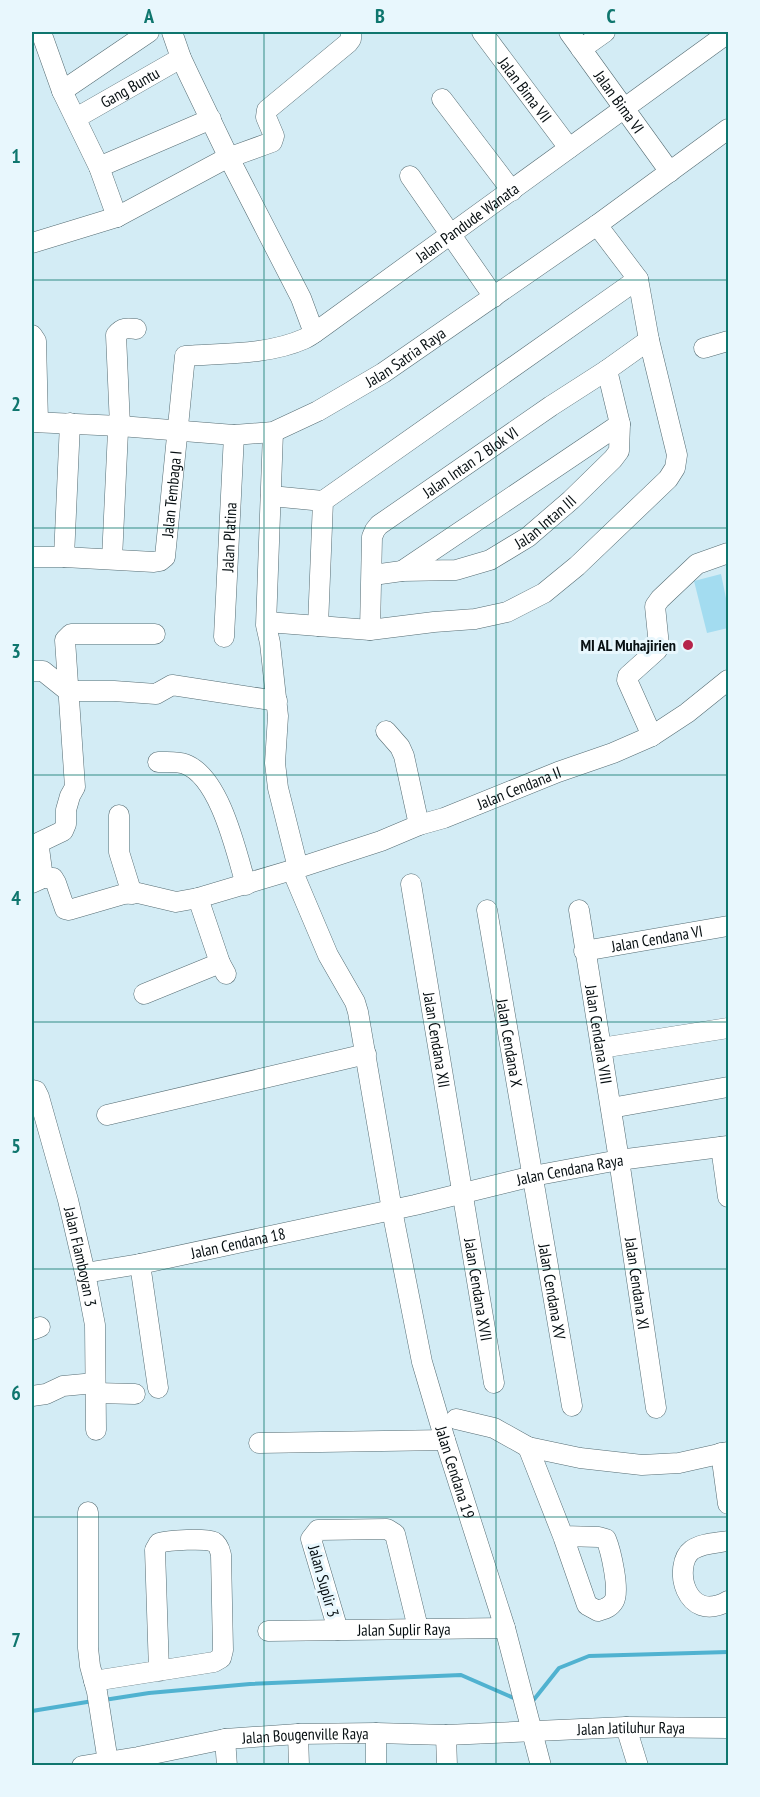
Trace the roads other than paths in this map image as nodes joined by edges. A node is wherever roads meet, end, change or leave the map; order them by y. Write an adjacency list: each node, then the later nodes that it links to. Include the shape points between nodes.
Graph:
1 (41, 32): 11 (street)
2 (149, 32): 11 (street)
3 (176, 32): 10 (street)
4 (351, 32): 18 (street, via 348,43 267,110 272,142)
5 (482, 32): 17 (street, Jalan Bima VII)
6 (569, 32): 9 (street, Jalan Bima VI)
7 (605, 32): 9 (street)
8 (729, 33): 13 (street, Jalan Pandude Wanata)
9 (581, 49): 13 (street, Jalan Bima VI)
10 (181, 58): 14 (street, Gang Buntu); 15 (street)
11 (62, 91): 14 (street)
12 (442, 99): 22 (street)
13 (623, 108): 17 (street, Jalan Pandude Wanata); 20 (street, Jalan Bima VI)
14 (76, 118): 19 (street)
15 (211, 119): 18 (street); 19 (street)
16 (729, 129): 20 (street, Jalan Satria Raya)
17 (569, 148): 22 (street, Jalan Pandude Wanata)
18 (229, 158): 23 (street); 30 (street, via 301,298)
19 (99, 167): 23 (street)
20 (670, 172): 24 (street, Jalan Satria Raya)
21 (410, 176): 25 (street)
22 (512, 191): 25 (street, Jalan Pandude Wanata)
23 (117, 217): 26 (street)
24 (597, 225): 27 (street); 28 (street, Jalan Satria Raya)
25 (450, 234): 28 (street); 30 (street, Jalan Pandude Wanata)
26 (32, 243)
27 (638, 279): 32 (street); 45 (street)
28 (494, 297): 42 (street, Jalan Satria Raya, via 384,373)
29 (136, 329): 40 (street, via 120,330 117,335)
30 (314, 333): 35 (street, Jalan Pandude Wanata, via 252,352)
31 (32, 336): 37 (street, via 36,341)
32 (649, 340): 36 (street, Jalan Intan 2 Blok VI); 54 (street, via 677,455 675,468 659,489 544,593 507,612)
33 (729, 341): 34 (street)
34 (704, 348)
35 (185, 356): 41 (street, Jalan Tembaga I)
36 (607, 370): 39 (street, Jalan Intan III); 51 (street, Jalan Intan 2 Blok VI, via 379,525 372,537)
37 (35, 422): 38 (street, Jalan Satria Raya)
38 (70, 423): 40 (street, Jalan Satria Raya); 48 (street)
39 (620, 424): 50 (street); 50 (street, Jalan Intan III, via 619,450 613,459 528,537 490,560 456,570)
40 (120, 426): 41 (street, Jalan Satria Raya); 49 (street)
41 (177, 431): 43 (street, Jalan Satria Raya); 49 (street, Jalan Tembaga I, via 165,557 154,562)
42 (273, 432): 43 (street, Jalan Satria Raya); 44 (street, Jalan Cendana 19)
43 (234, 435): 56 (street, Jalan Platina)
44 (271, 496): 45 (street); 52 (street, Jalan Cendana 19)
45 (323, 501): 53 (street)
46 (729, 553): 62 (street, via 697,564 655,606 660,646 627,680)
47 (32, 557): 48 (street)
48 (64, 557): 49 (street)
49 (112, 559)
50 (402, 571): 51 (street, Jalan Intan III)
51 (373, 575): 54 (street, Jalan Intan 2 Blok VI)
52 (267, 622): 53 (street); 60 (street, Jalan Cendana 19)
53 (318, 626): 54 (street)
54 (370, 630)
55 (155, 634): 59 (street, via 67,636 64,640)
56 (224, 637)
57 (32, 670): 59 (street, via 43,671)
58 (729, 681): 62 (street, Jalan Cendana II)
59 (68, 691): 60 (street, via 156,694 172,685); 67 (street, via 75,787 69,796 63,831 40,842)
60 (276, 701): 66 (street, Jalan Cendana 19, via 274,763)
61 (386, 731): 65 (street, via 404,756)
62 (652, 736): 65 (street, Jalan Cendana II)
63 (158, 762): 69 (street, via 185,763 200,772 211,787)
64 (119, 815): 70 (street, via 119,852)
65 (419, 825): 66 (street, Jalan Cendana II)
66 (295, 869): 69 (street, Jalan Cendana II); 79 (street, Jalan Cendana 19, via 328,955 355,1002)
67 (37, 881): 70 (street, via 53,878 65,909 69,910)
68 (411, 884): 87 (street, Jalan Cendana XII)
69 (246, 885): 71 (street, Jalan Cendana II)
70 (132, 894): 71 (street, Jalan Cendana II, via 176,902)
71 (198, 898): 76 (street, via 223,968)
72 (579, 909): 75 (street, Jalan Cendana VIII)
73 (487, 910): 86 (street, Jalan Cendana X)
74 (729, 926): 75 (street, Jalan Cendana VI)
75 (585, 951): 78 (street, Jalan Cendana VIII)
76 (144, 994)
77 (729, 1028): 78 (street)
78 (601, 1048): 82 (street, Jalan Cendana VIII)
79 (366, 1054): 83 (street); 90 (street, Jalan Cendana 19)
80 (729, 1087): 82 (street)
81 (32, 1090): 92 (street, Jalan Flamboyan 3, via 39,1097)
82 (610, 1108): 85 (street, Jalan Cendana VIII)
83 (106, 1114)
84 (725, 1146): 85 (street, Jalan Cendana Raya); 88 (street)
85 (619, 1160): 86 (street, Jalan Cendana Raya); 99 (street, Jalan Cendana XI)
86 (533, 1176): 87 (street, Jalan Cendana Raya); 98 (street, Jalan Cendana XV)
87 (462, 1195): 89 (street, Jalan Cendana Raya); 93 (street, Jalan Cendana XVII)
88 (729, 1197)
89 (416, 1205): 90 (street, Jalan Cendana 18)
90 (392, 1210): 91 (street, Jalan Cendana 18); 102 (street, Jalan Cendana 19, via 423,1362)
91 (140, 1264): 92 (street, Jalan Cendana 18); 95 (street)
92 (85, 1273): 94 (street, Jalan Flamboyan 3, via 95,1325)
93 (494, 1383)
94 (96, 1388): 96 (street); 97 (street, via 63,1386); 101 (street, Jalan Flamboyan 3)
95 (158, 1388)
96 (135, 1394)
97 (32, 1396)
98 (572, 1406)
99 (656, 1408)
100 (456, 1419): 104 (street, via 494,1428)
101 (96, 1430)
102 (446, 1440): 103 (street); 112 (street, Jalan Cendana 19)
103 (259, 1443)
104 (528, 1447): 105 (street, via 642,1465); 108 (street)
105 (725, 1452): 106 (street)
106 (729, 1504)
107 (88, 1512): 116 (street, via 88,1648)
108 (563, 1536)
109 (729, 1541): 110 (street, via 701,1545 683,1563 692,1600 708,1607)
110 (729, 1601)
111 (418, 1628): 112 (street, Jalan Suplir Raya); 113 (street, Jalan Suplir Raya); 113 (street, Jalan Suplir 3, via 394,1534 387,1529 318,1530 311,1539)
112 (505, 1628): 119 (street, Jalan Cendana 19)
113 (338, 1630): 114 (street, Jalan Suplir Raya)
114 (268, 1631)
115 (159, 1671): 115 (street, via 155,1550 165,1541 214,1542 221,1556 221,1658); 116 (street)
116 (97, 1693): 125 (street)
117 (626, 1727): 118 (street, Jalan Jatiluhur Raya); 119 (street, Jalan Jatiluhur Raya); 132 (street)
118 (729, 1728)
119 (533, 1731): 122 (street, Jalan Bougenville Raya); 131 (street, Jalan Cendana 19)
120 (376, 1733): 121 (street, Jalan Bougenville Raya); 122 (street, Jalan Bougenville Raya); 129 (street)
121 (298, 1734): 123 (street, Jalan Bougenville Raya); 128 (street)
122 (446, 1735): 130 (street)
123 (225, 1739): 124 (street, Jalan Bougenville Raya); 127 (street)
124 (138, 1761): 125 (street, Jalan Bougenville Raya)
125 (108, 1762): 126 (street, Jalan Bougenville Raya)
126 (82, 1766)
127 (227, 1766)
128 (299, 1766)
129 (376, 1766)
130 (447, 1766)
131 (541, 1766)
132 (638, 1766)

